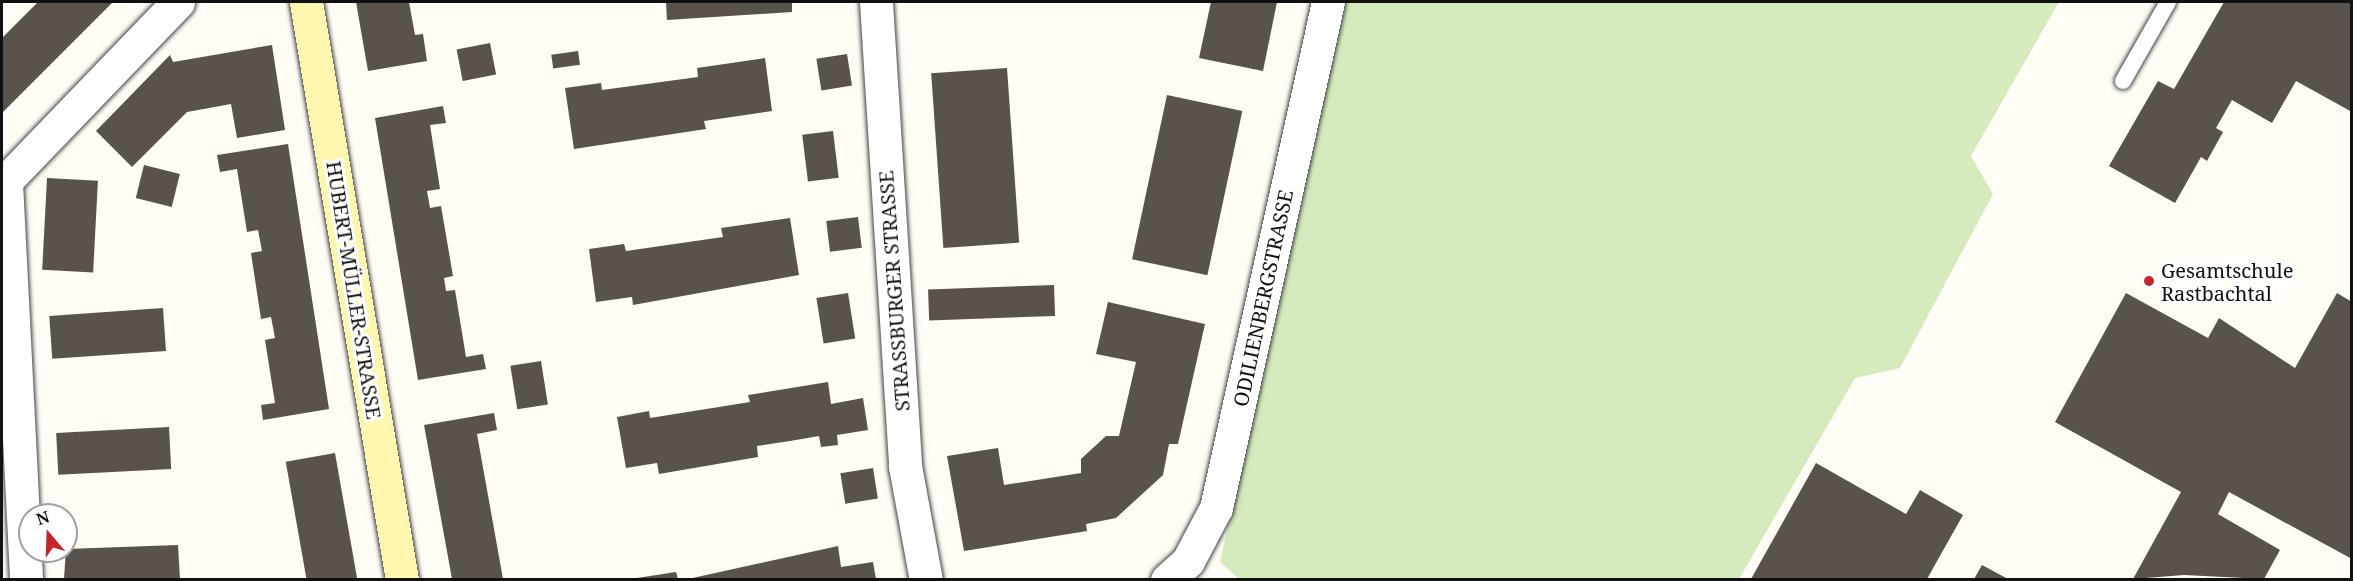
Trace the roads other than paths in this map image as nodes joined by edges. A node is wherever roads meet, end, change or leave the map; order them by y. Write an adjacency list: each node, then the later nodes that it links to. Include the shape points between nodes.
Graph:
1 (178, 2): 7 (street)
2 (306, 2): 9 (main road, HUBERT-MÜLLER-STRASSE)
3 (876, 2): 10 (street, STRASSBURGER STRASSE, via 905,466)
4 (1328, 2): 11 (street, ODILIENBERGSTRASSE, via 1216,508 1188,561)
5 (2168, 2): 6 (lane)
6 (2123, 81)
7 (4, 184): 8 (street)
8 (26, 579)
9 (402, 579)
10 (926, 579)
11 (1167, 579)

